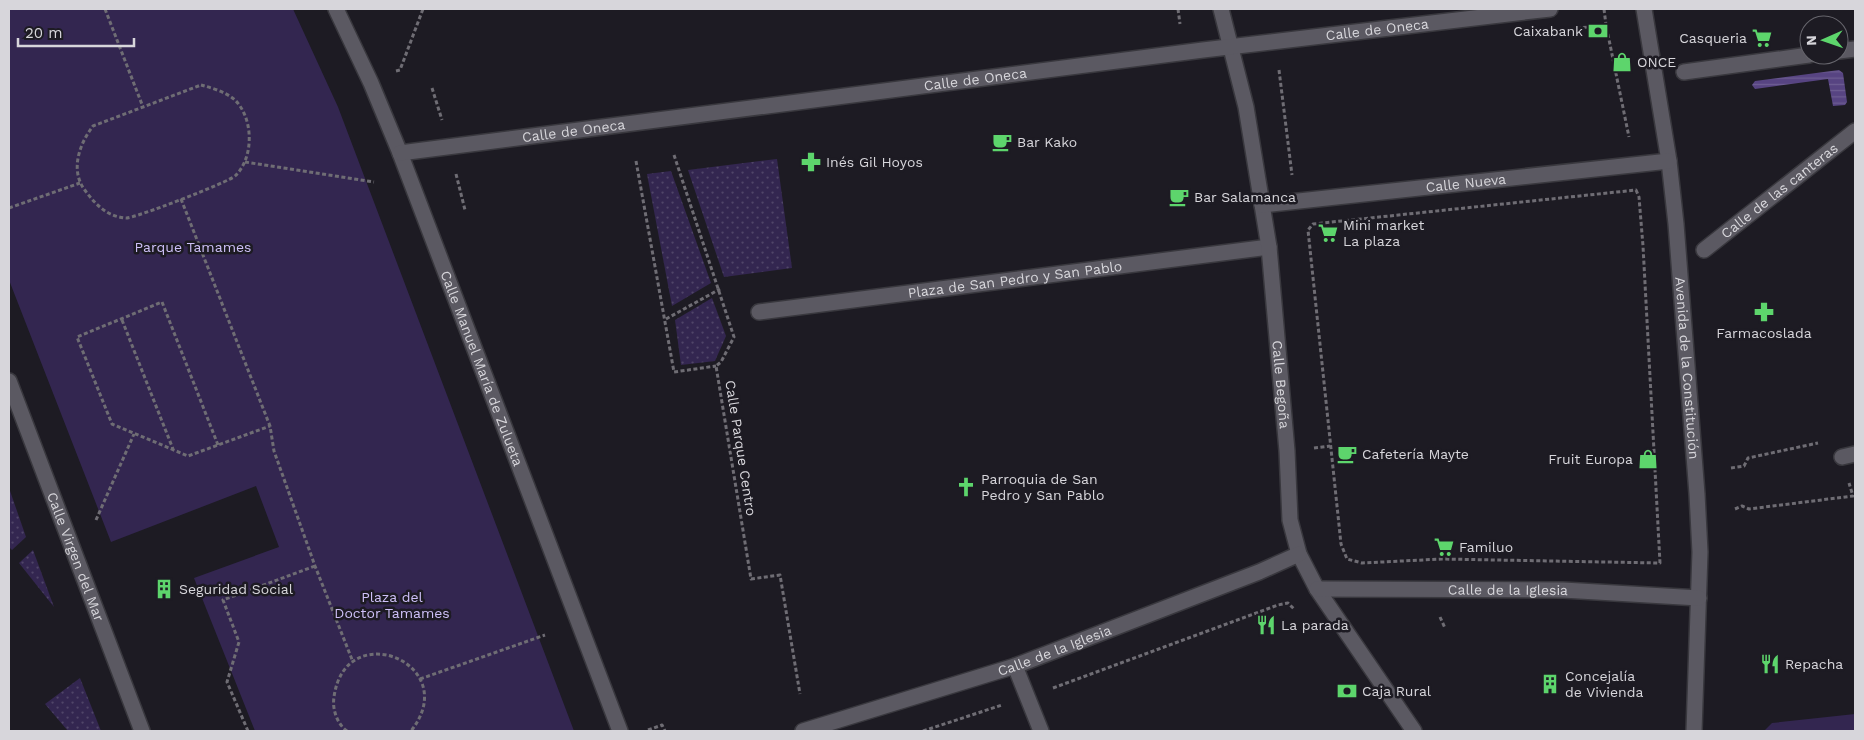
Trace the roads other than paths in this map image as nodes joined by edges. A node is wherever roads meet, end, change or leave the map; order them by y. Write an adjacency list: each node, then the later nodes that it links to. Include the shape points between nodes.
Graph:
1 (336, 9): 9 (street, Calle Manuel María de Zulueta)
2 (1221, 9): 5 (street, Calle Begoña)
3 (1550, 9): 5 (street, Calle de Oneca)
4 (1644, 9): 10 (street, Avenida de la Constitución)
5 (1229, 48): 9 (street, Calle de Oneca); 11 (street, Calle Begoña, via 1246,107)
6 (1799, 56): 7 (street)
7 (1684, 72)
8 (1855, 131): 13 (street, Calle de las canteras)
9 (400, 153): 21 (street, Calle Manuel María de Zulueta)
10 (1669, 161): 11 (street, Calle Nueva); 18 (street, Avenida de la Constitución, via 1697,494)
11 (1262, 205): 12 (street, Calle Begoña)
12 (1269, 248): 14 (street, Plaza de San Pedro y San Pablo); 16 (street, Calle Begoña, via 1288,451 1290,520)
13 (1704, 250)
14 (759, 312)
15 (9, 381): 20 (street, Calle Virgen del Mar)
16 (1300, 554): 17 (street, Calle Begoña); 19 (street, Calle de la Iglesia)
17 (1317, 589): 18 (street, Calle de la Iglesia, via 1563,590); 24 (street, Calle Begoña)
18 (1699, 598): 25 (street, Avenida de la Constitución)
19 (1016, 666): 22 (street, Calle de la Iglesia); 23 (street)
20 (142, 731)
21 (620, 731)
22 (803, 731)
23 (1041, 731)
24 (1414, 731)
25 (1694, 731)

